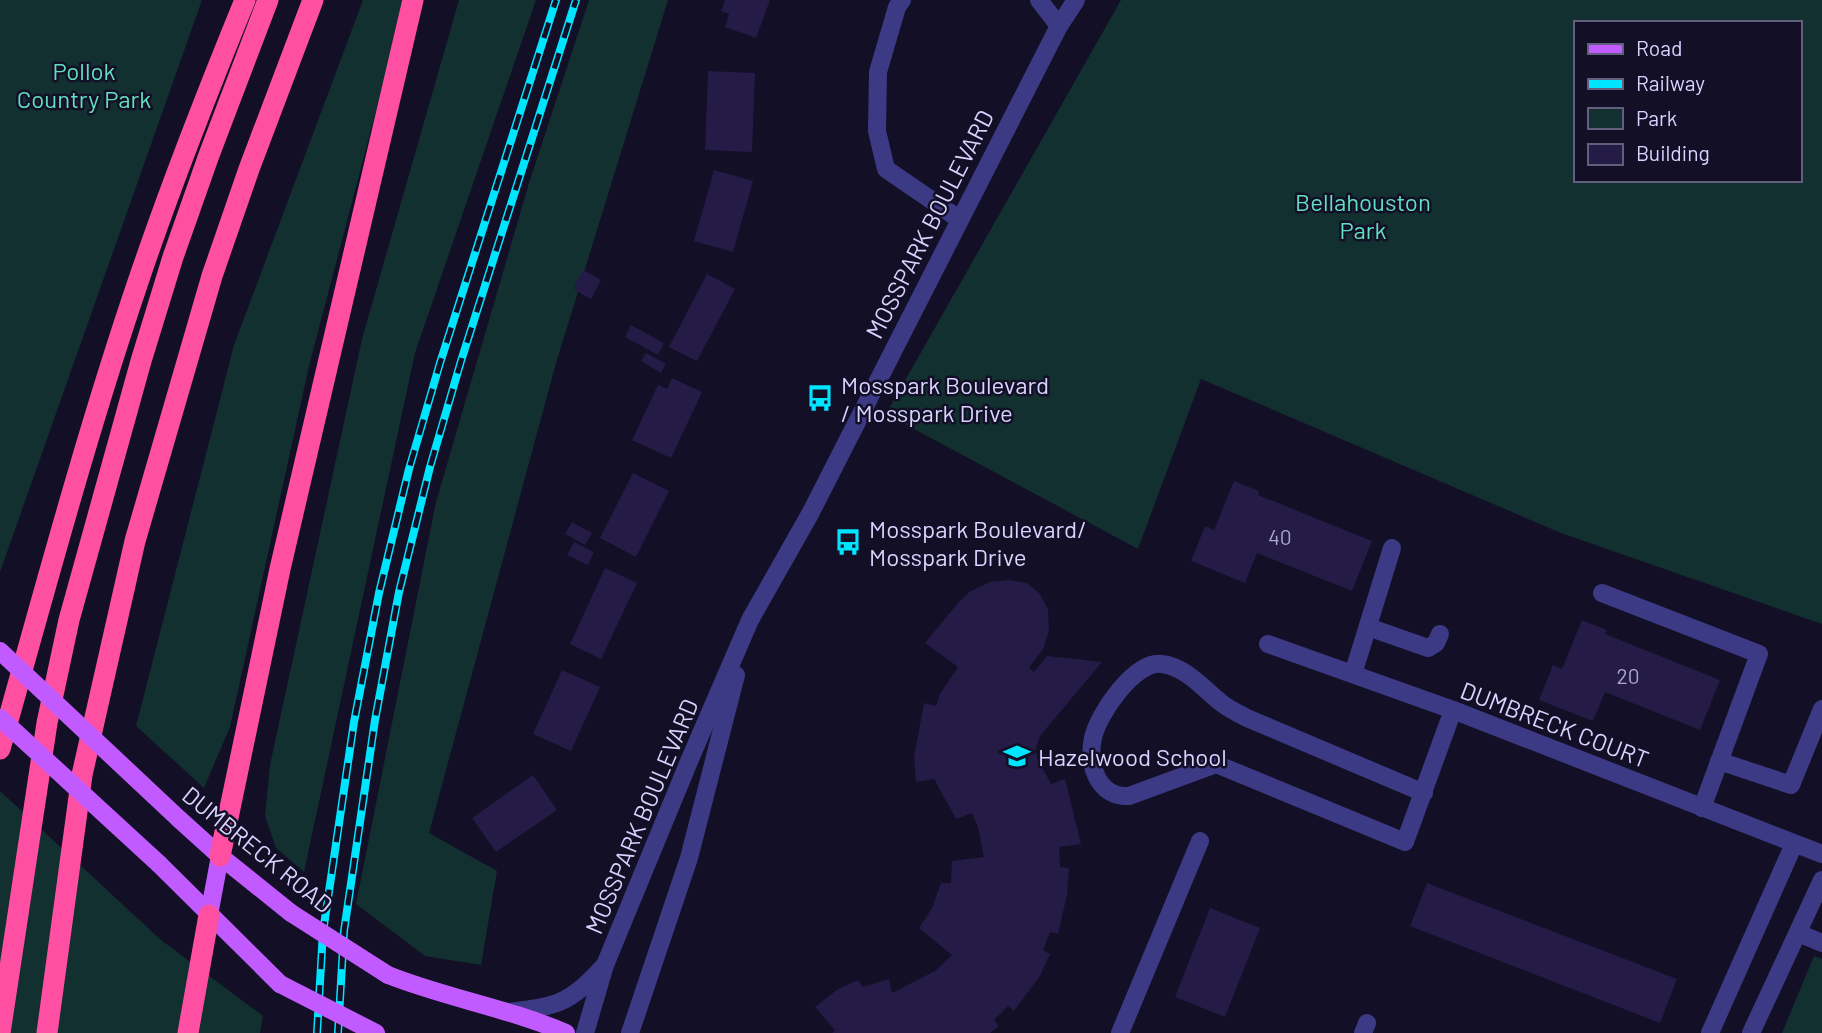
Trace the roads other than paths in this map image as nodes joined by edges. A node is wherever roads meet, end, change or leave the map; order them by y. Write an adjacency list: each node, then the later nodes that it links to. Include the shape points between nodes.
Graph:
1 (245, 0): 21 (highway, via 138,282)
2 (268, 0): 35 (highway, via 173,257 69,620 47,723)
3 (313, 0): 36 (highway, via 212,276 135,541 82,775)
4 (413, 0): 28 (highway, via 283,555)
5 (902, 0): 9 (street, via 878,72 877,131 886,169)
6 (1038, 0): 8 (street)
7 (1076, 0): 8 (street, MOSSPARK BOULEVARD)
8 (1059, 26): 9 (street, MOSSPARK BOULEVARD)
9 (959, 219): 12 (street, MOSSPARK BOULEVARD, via 810,514)
10 (1392, 548): 13 (street)
11 (1602, 593): 22 (street, via 1759,654)
12 (750, 620): 33 (street, MOSSPARK BOULEVARD); 41 (street, MOSSPARK BOULEVARD, via 689,858)
13 (1368, 627): 14 (street, via 1428,648); 17 (street)
14 (1440, 634)
15 (1268, 645): 17 (street, DUMBRECK COURT)
16 (0, 651): 28 (main road, DUMBRECK ROAD, bridge)
17 (1353, 674): 19 (street, DUMBRECK COURT)
18 (1822, 709): 22 (street, via 1791,785)
19 (1453, 710): 23 (street); 24 (street, DUMBRECK COURT)
20 (0, 718): 30 (main road, bridge)
21 (0, 749)
22 (1719, 761): 24 (street)
23 (1424, 793): 23 (street, via 1405,842 1216,764 1129,796 1117,796 1097,778 1092,763 1093,737 1121,688 1147,667 1160,663 1180,669 1247,718)
24 (1702, 808): 26 (street, DUMBRECK COURT)
25 (1200, 841): 42 (street)
26 (1794, 844): 27 (street, DUMBRECK COURT); 43 (street)
27 (1822, 854)
28 (220, 856): 30 (main road); 34 (main road, DUMBRECK ROAD, bridge, via 290,913 388,975)
29 (1822, 880): 31 (street)
30 (209, 915): 37 (highway); 38 (main road, bridge, via 280,984)
31 (1798, 933): 32 (street); 44 (street)
32 (1822, 943)
33 (606, 965): 34 (street, via 581,992 551,1007); 40 (street, MOSSPARK BOULEVARD)
34 (508, 1012): 39 (main road, DUMBRECK ROAD)
35 (0, 1033)
36 (47, 1033)
37 (188, 1033)
38 (376, 1033)
39 (566, 1033)
40 (585, 1033)
41 (630, 1033)
42 (1120, 1033)
43 (1710, 1033)
44 (1751, 1033)

